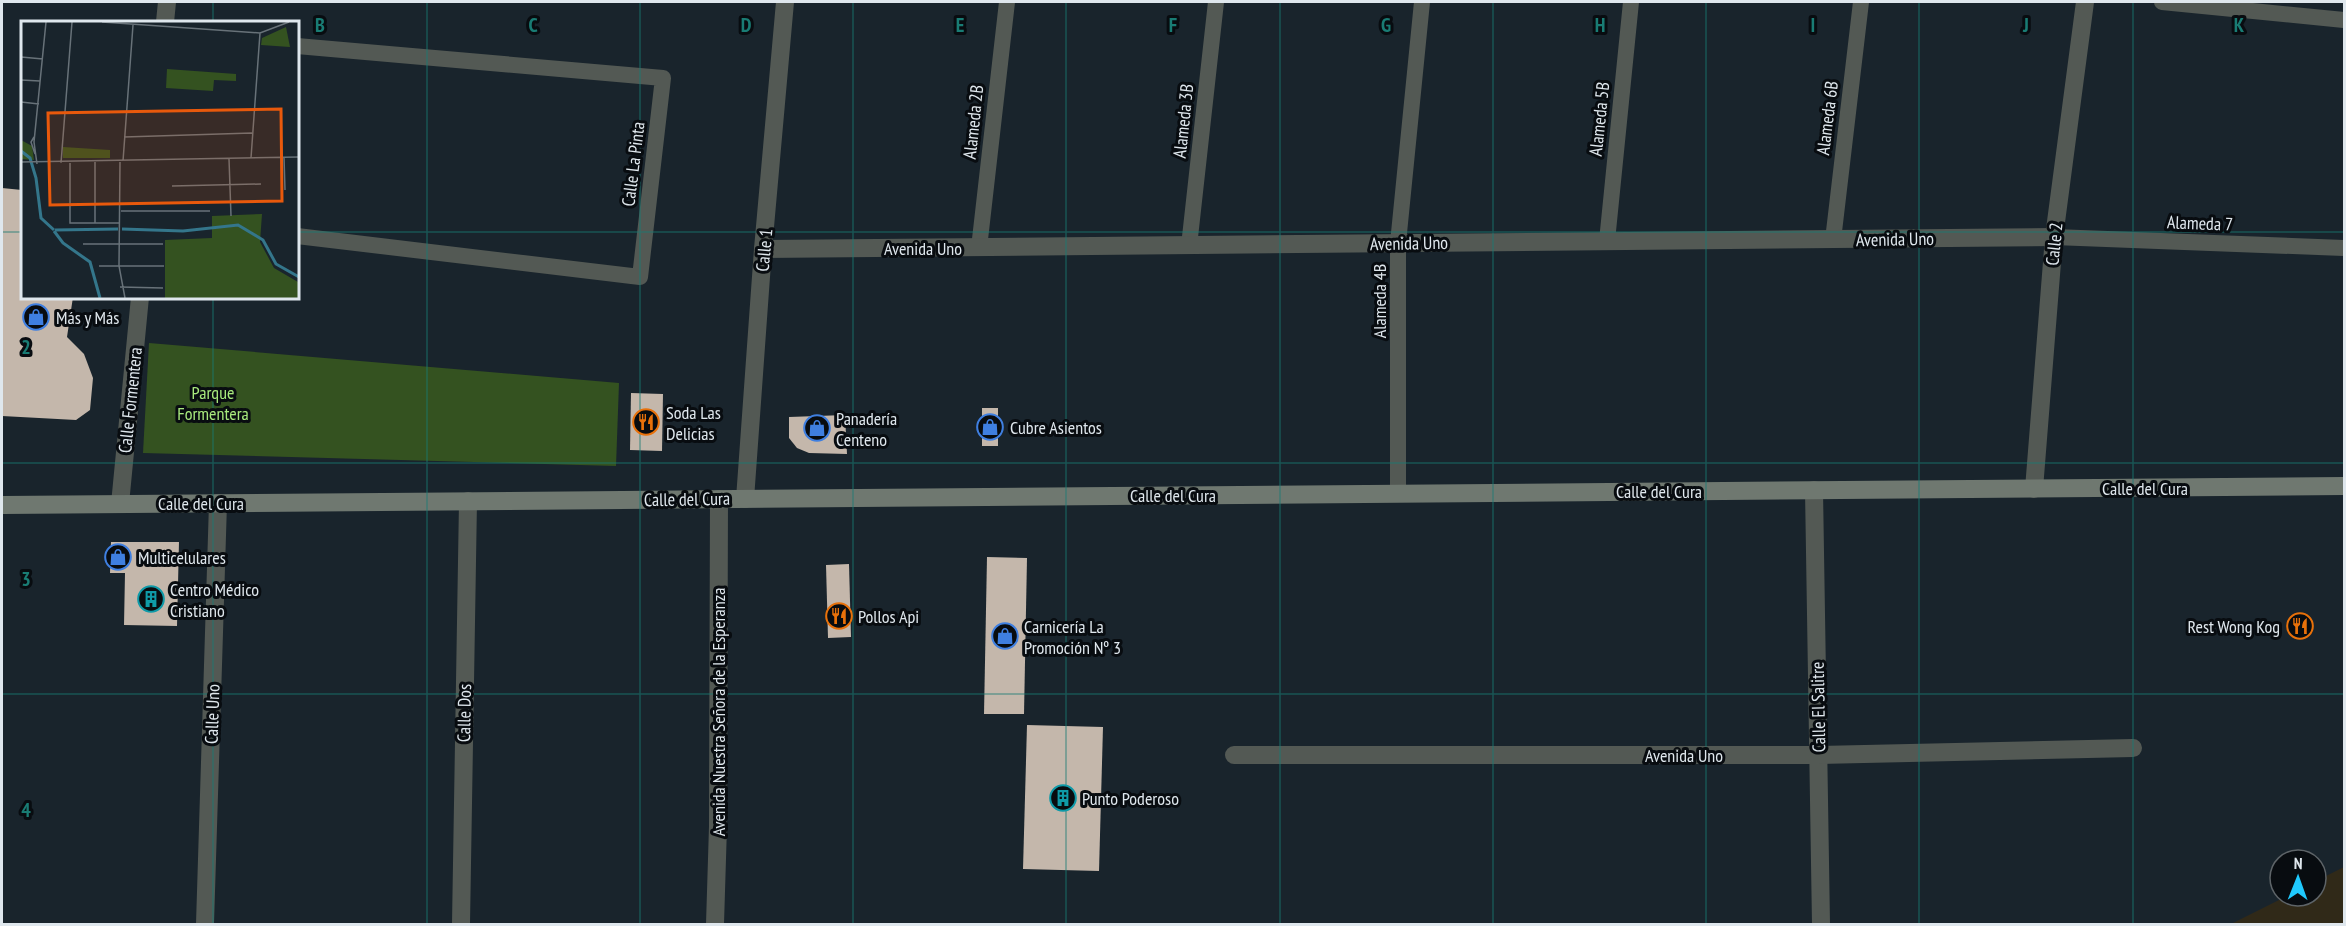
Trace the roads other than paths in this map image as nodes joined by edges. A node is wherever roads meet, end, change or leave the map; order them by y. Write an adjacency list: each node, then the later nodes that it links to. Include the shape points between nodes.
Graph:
1 (167, 2): 11 (street)
2 (785, 2): 21 (street, Calle 1)
3 (1006, 2): 19 (lane, Alameda 2B)
4 (1216, 2): 18 (lane, Alameda 3B)
5 (1422, 2): 17 (lane, Alameda 4B)
6 (1631, 2): 16 (lane, Alameda 5B)
7 (1861, 2): 15 (lane, Alameda 6B)
8 (2085, 2): 14 (street, Calle 2)
9 (2162, 2): 10 (lane)
10 (2344, 20)
11 (165, 21)
12 (298, 46): 13 (lane, Calle La Pinta, via 663,78 640,277)
13 (298, 236)
14 (2054, 237): 15 (street, Avenida Uno); 20 (lane, Alameda 7); 24 (street, Calle 2)
15 (1833, 240): 16 (street, Avenida Uno)
16 (1607, 241): 17 (street, Avenida Uno)
17 (1398, 243): 18 (street, Avenida Uno); 26 (lane, Alameda 4B)
18 (1189, 246): 19 (street, Avenida Uno)
19 (979, 248): 21 (street, Avenida Uno)
20 (2344, 248)
21 (763, 249): 28 (street, Calle 1)
22 (140, 298): 31 (street, Calle Formentera)
23 (2344, 486): 24 (street, Calle del Cura)
24 (2034, 489): 25 (street, Calle del Cura)
25 (1814, 490): 26 (street, Calle del Cura); 35 (street, Calle El Salitre)
26 (1398, 494): 28 (street, Calle del Cura)
27 (719, 499): 28 (street, Calle del Cura); 29 (street, Calle del Cura); 38 (street, Avenida Nuestra Señora de la Esperanza)
28 (746, 499)
29 (468, 501): 30 (street, Calle del Cura); 37 (street, Calle Dos)
30 (218, 503): 31 (street, Calle del Cura); 36 (street, Calle Uno)
31 (120, 504): 32 (street, Calle del Cura)
32 (2, 505)
33 (2133, 748): 35 (street, Avenida Uno)
34 (1234, 755): 35 (street, Avenida Uno)
35 (1819, 755): 39 (street, Calle El Salitre)
36 (205, 924)
37 (460, 924)
38 (715, 924)
39 (1821, 924)

